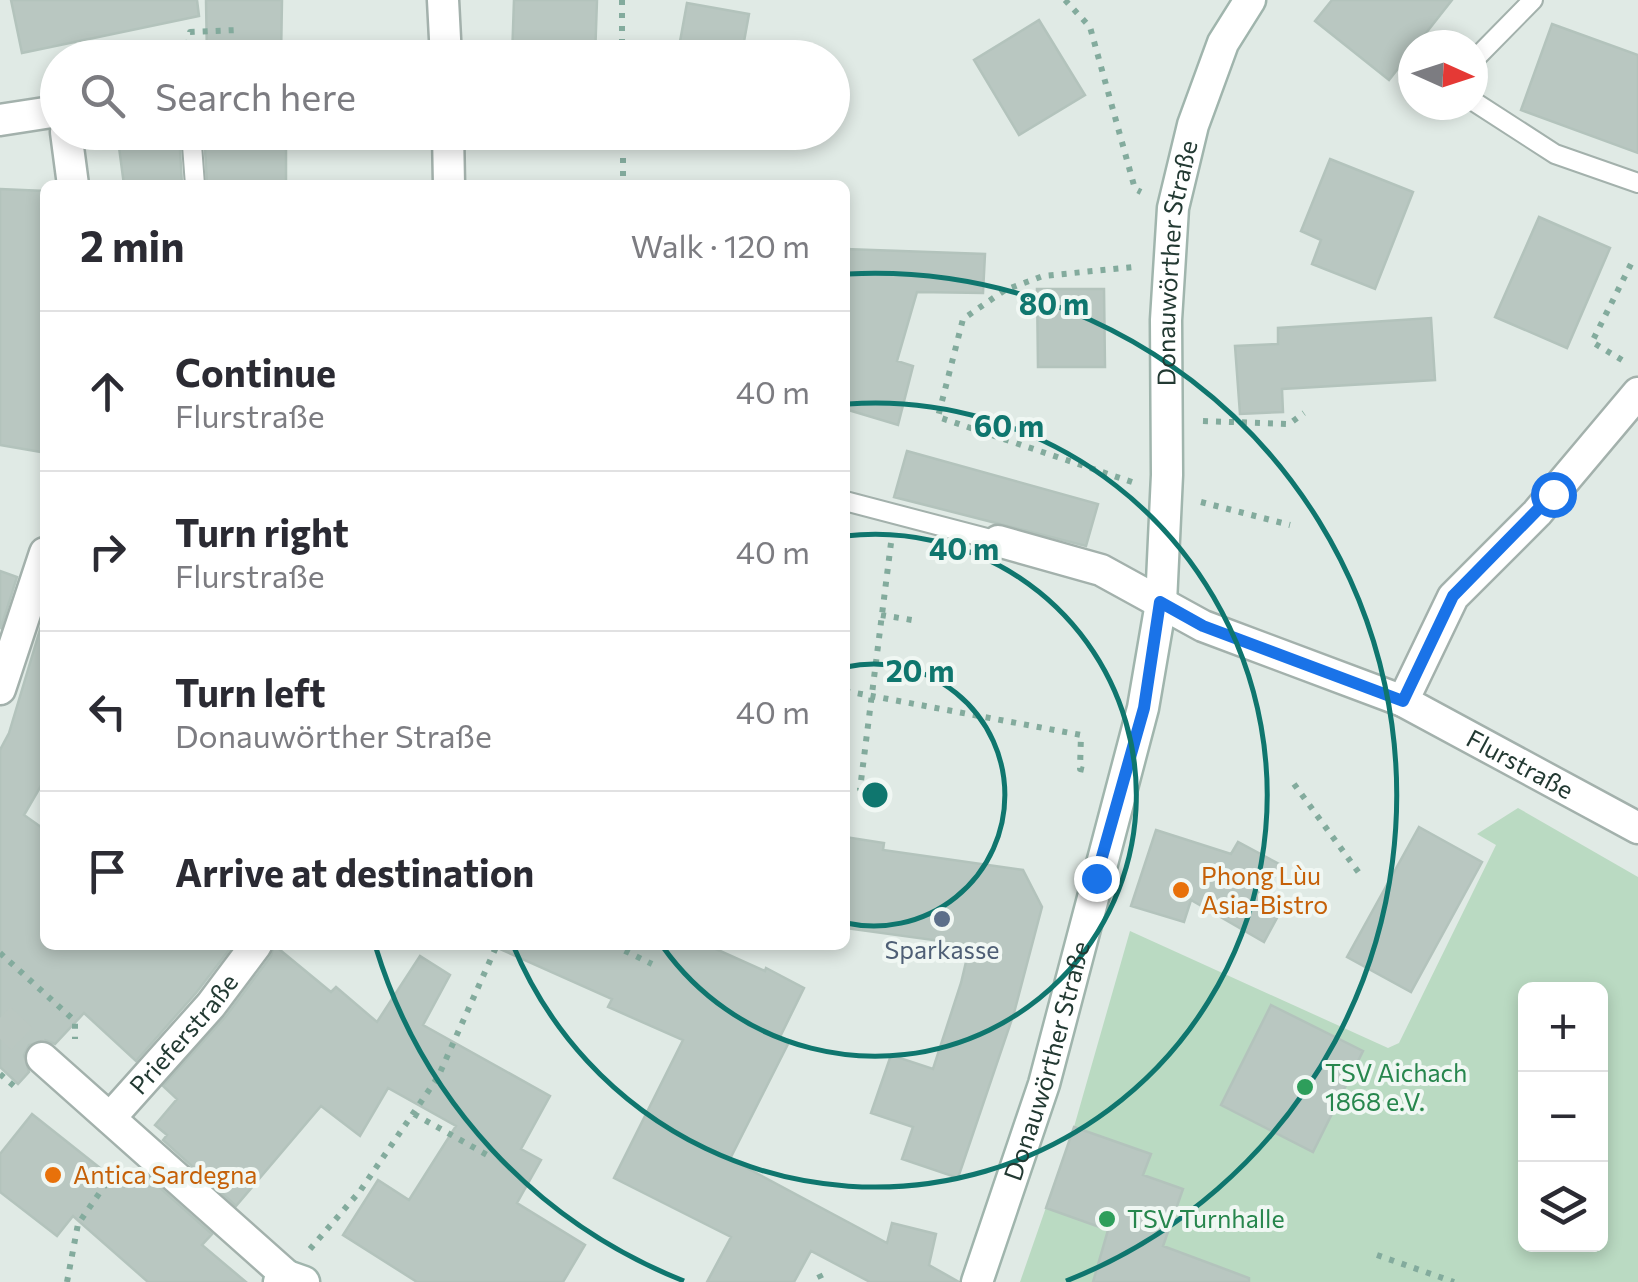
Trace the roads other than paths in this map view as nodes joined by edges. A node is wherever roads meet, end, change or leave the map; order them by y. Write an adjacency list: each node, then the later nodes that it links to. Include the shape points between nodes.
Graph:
1 (443, 0): 4 (street)
2 (1250, 0): 20 (street, Donauwörther Straße, via 1223,44 1193,124 1173,208)
3 (1533, 0): 5 (lane)
4 (445, 40)
5 (1488, 46)
6 (1488, 111): 15 (lane, via 1555,154)
7 (40, 114): 8 (street)
8 (0, 120)
9 (68, 150): 12 (street)
10 (192, 150): 13 (lane)
11 (448, 150): 14 (street)
12 (72, 180)
13 (195, 180)
14 (449, 180)
15 (1638, 184)
16 (1638, 394): 22 (street, via 1537,514 1453,596)
17 (850, 502): 18 (lane)
18 (998, 541): 20 (street, via 1100,570)
19 (40, 568): 21 (street)
20 (1160, 602): 22 (street, Flurstraße, via 1203,626); 28 (street, Donauwörther Straße, via 1144,708 1044,1084)
21 (0, 689)
22 (1403, 701): 23 (street, Flurstraße)
23 (1638, 828)
24 (252, 950): 26 (street, Prieferstraße)
25 (53, 1067): 26 (street)
26 (110, 1118): 27 (street)
27 (290, 1280)
28 (978, 1282)

